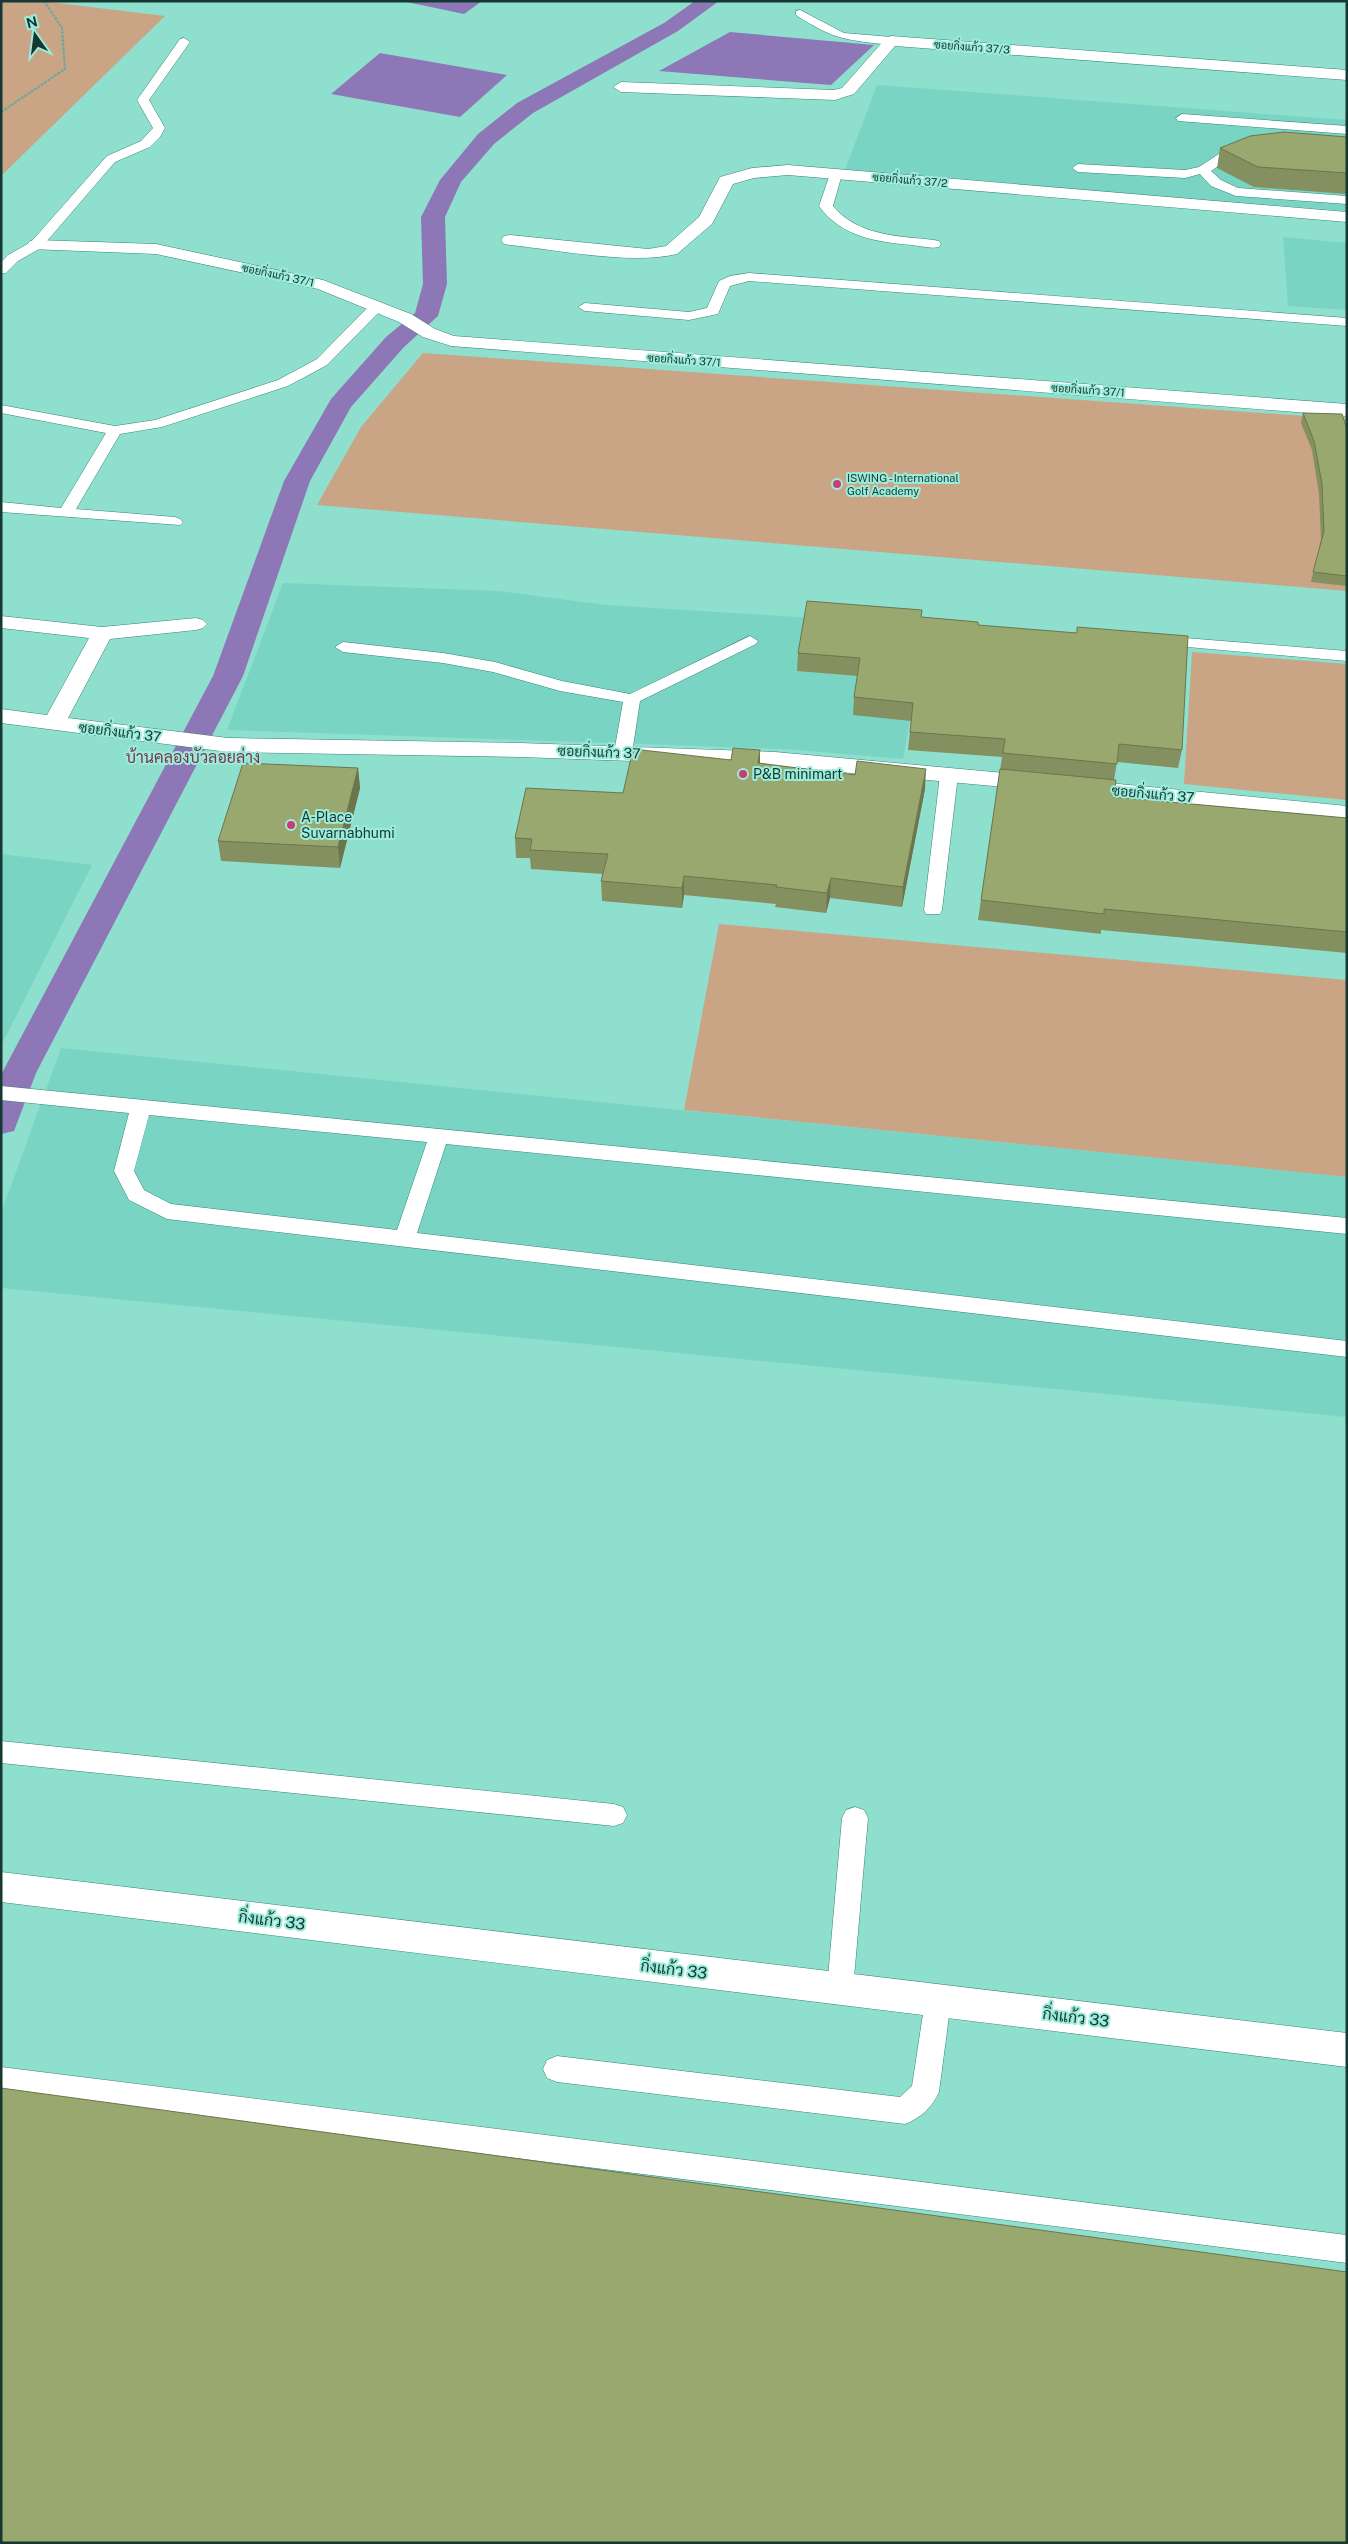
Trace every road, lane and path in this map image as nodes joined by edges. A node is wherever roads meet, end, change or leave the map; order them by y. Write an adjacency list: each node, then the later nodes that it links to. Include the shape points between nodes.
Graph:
1 (44, 1): 7 (path, via 62,28 65,69)
2 (800, 13): 3 (lane, via 842,36)
3 (891, 41): 5 (street, ซอยกิ่งแก้ว 37/3); 6 (street, via 848,90 835,96)
4 (184, 42): 18 (lane, via 144,100 159,128 156,137 111,159)
5 (1347, 75)
6 (621, 87)
7 (1, 112)
8 (1182, 118): 9 (lane)
9 (1347, 130)
10 (1259, 148): 12 (lane, via 1226,155)
11 (1078, 168): 12 (lane, via 1185,174)
12 (1203, 170): 14 (lane, via 1216,183 1236,192)
13 (836, 174): 15 (street, ซอยกิ่งแก้ว 37/2); 16 (street, ซอยกิ่งแก้ว 37/2, via 788,170 752,173 726,181 706,220 671,250 648,254); 17 (lane, via 826,206 833,218 863,233)
14 (1347, 200)
15 (1347, 217)
16 (510, 240)
17 (934, 244)
18 (36, 245): 19 (lane, via 13,258); 21 (street, ซอยกิ่งแก้ว 37/1, via 156,249 323,285)
19 (1, 270)
20 (585, 306): 22 (lane, via 703,315 713,311 724,284 735,278 749,277)
21 (376, 307): 24 (street, ซอยกิ่งแก้ว 37/1, via 405,318 429,333 474,344); 25 (lane, via 322,362 283,383 156,424)
22 (1347, 322)
23 (1, 409): 25 (lane)
24 (1347, 410)
25 (115, 430): 27 (lane)
26 (1, 507): 27 (lane)
27 (66, 512): 28 (lane)
28 (175, 522)
29 (1, 622): 31 (street)
30 (196, 624): 31 (street)
31 (102, 633): 38 (street)
32 (1140, 640): 35 (lane)
33 (750, 641): 36 (lane)
34 (343, 646): 36 (lane, via 495,667 560,686)
35 (1347, 656)
36 (632, 699): 39 (lane)
37 (1, 716): 38 (street, ซอยกิ่งแก้ว 37)
38 (54, 723): 39 (street, ซอยกิ่งแก้ว 37, via 228,745)
39 (623, 753): 40 (street, ซอยกิ่งแก้ว 37, via 775,759)
40 (949, 775): 41 (street, ซอยกิ่งแก้ว 37); 42 (lane)
41 (1347, 813)
42 (933, 910)
43 (1, 1093): 44 (lane)
44 (141, 1107): 45 (lane); 47 (lane, via 124,1172 136,1195 167,1211)
45 (439, 1136): 46 (lane); 47 (lane)
46 (1347, 1226)
47 (404, 1240): 48 (lane)
48 (1347, 1349)
49 (1, 1752): 50 (lane)
50 (614, 1815)
51 (855, 1818): 53 (lane)
52 (1, 1887): 53 (street, กิ่งแก้ว 33)
53 (840, 1989): 54 (street, กิ่งแก้ว 33)
54 (938, 2000): 55 (street, กิ่งแก้ว 33); 56 (lane, via 924,2092 904,2111)
55 (1347, 2050)
56 (557, 2069)
57 (1, 2080): 58 (lane)
58 (1347, 2249)

